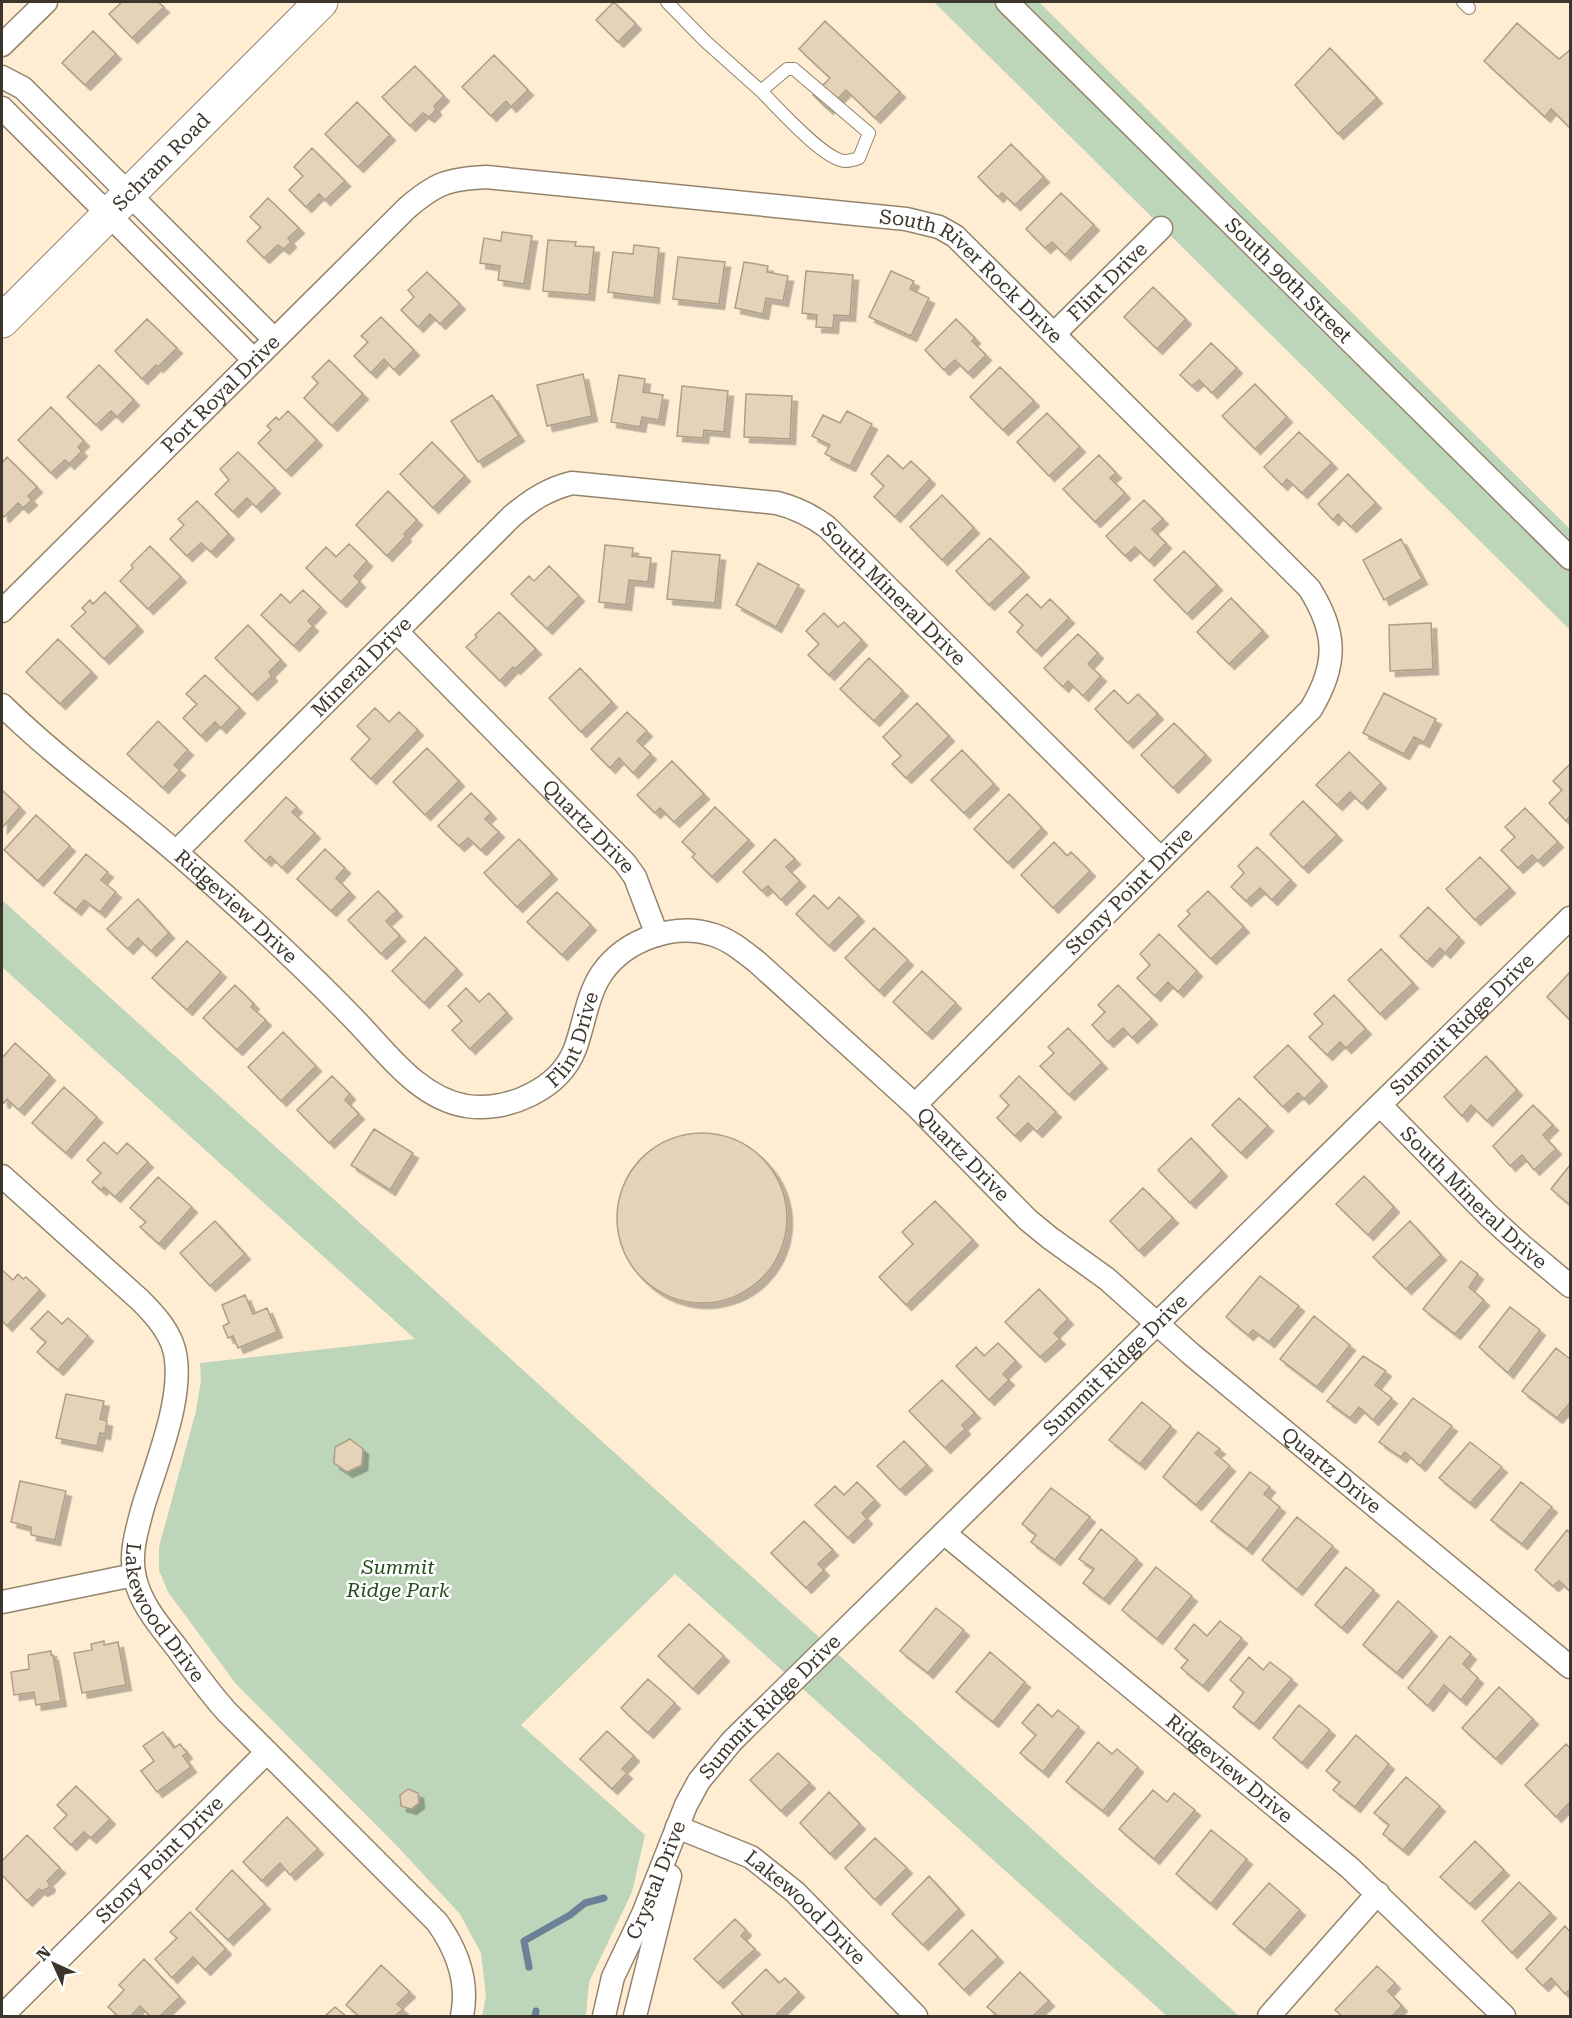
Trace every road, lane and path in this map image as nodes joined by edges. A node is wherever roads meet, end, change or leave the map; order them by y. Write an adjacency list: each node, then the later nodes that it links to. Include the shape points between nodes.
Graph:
1 (46, 2): 5 (street)
2 (321, 2): 10 (main road, Schram Road)
3 (667, 2): 7 (lane)
4 (1006, 2): 17 (street, South 90th Street)
5 (2, 45)
6 (2, 77): 10 (street, via 22,88)
7 (761, 91): 7 (lane, via 797,128 830,154 845,161 859,158 869,133 794,69 787,69)
8 (2, 108): 10 (street)
9 (444, 182): 13 (street, South River Rock Drive, via 486,177 925,223 955,236); 14 (street, Port Royal Drive, via 407,208)
10 (120, 205): 12 (main road, Schram Road); 14 (street); 15 (street)
11 (1161, 228): 13 (street, Flint Drive)
12 (2, 321)
13 (1054, 334): 20 (street, South River Rock Drive, via 1309,588 1326,621)
14 (274, 339): 15 (street, Port Royal Drive)
15 (254, 360): 18 (street, Port Royal Drive)
16 (552, 488): 19 (street, Mineral Drive, via 512,516); 23 (street, South Mineral Drive, via 591,484 777,503 812,515)
17 (1570, 558)
18 (2, 611)
19 (397, 632): 22 (street, Mineral Drive); 25 (street, Quartz Drive, via 625,862 635,877)
20 (1330, 669): 23 (street, Stony Point Drive, via 1311,709)
21 (2, 705): 22 (street, Ridgeview Drive)
22 (176, 852): 28 (street, Ridgeview Drive, via 323,987 413,1080 430,1094)
23 (1161, 859): 26 (street, Stony Point Drive)
24 (1570, 918): 27 (street, Summit Ridge Drive)
25 (657, 935): 26 (street, Quartz Drive, via 694,930 716,935 736,947); 28 (street, Flint Drive, via 631,945 602,974 574,1053 548,1083 512,1103)
26 (915, 1105): 31 (street, Quartz Drive, via 1028,1220 1107,1279)
27 (1380, 1105): 30 (street, South Mineral Drive, via 1488,1215); 31 (street, Summit Ridge Drive)
28 (466, 1106)
29 (2, 1176): 33 (street, Lakewood Drive, via 140,1300 155,1315 172,1344 177,1380 137,1528)
30 (1570, 1286)
31 (1157, 1324): 32 (street, Summit Ridge Drive); 35 (street, Quartz Drive)
32 (944, 1533): 37 (street, Summit Ridge Drive, via 726,1748 699,1781); 38 (street, Ridgeview Drive)
33 (134, 1575): 34 (street); 36 (street, Lakewood Drive, via 148,1610 211,1694)
34 (2, 1602)
35 (1568, 1661)
36 (267, 1752): 39 (street, Stony Point Drive); 40 (street, Lakewood Drive, via 437,1922 459,1959 464,1987)
37 (677, 1827): 41 (street, Crystal Drive, via 613,1977); 42 (street, Crystal Drive, via 670,1880); 43 (street, Lakewood Drive, via 751,1857 795,1892)
38 (1378, 1893): 44 (street); 45 (street, Ridgeview Drive)
39 (2, 2016)
40 (462, 2016)
41 (604, 2016)
42 (635, 2016)
43 (916, 2016)
44 (1269, 2016)
45 (1504, 2016)

